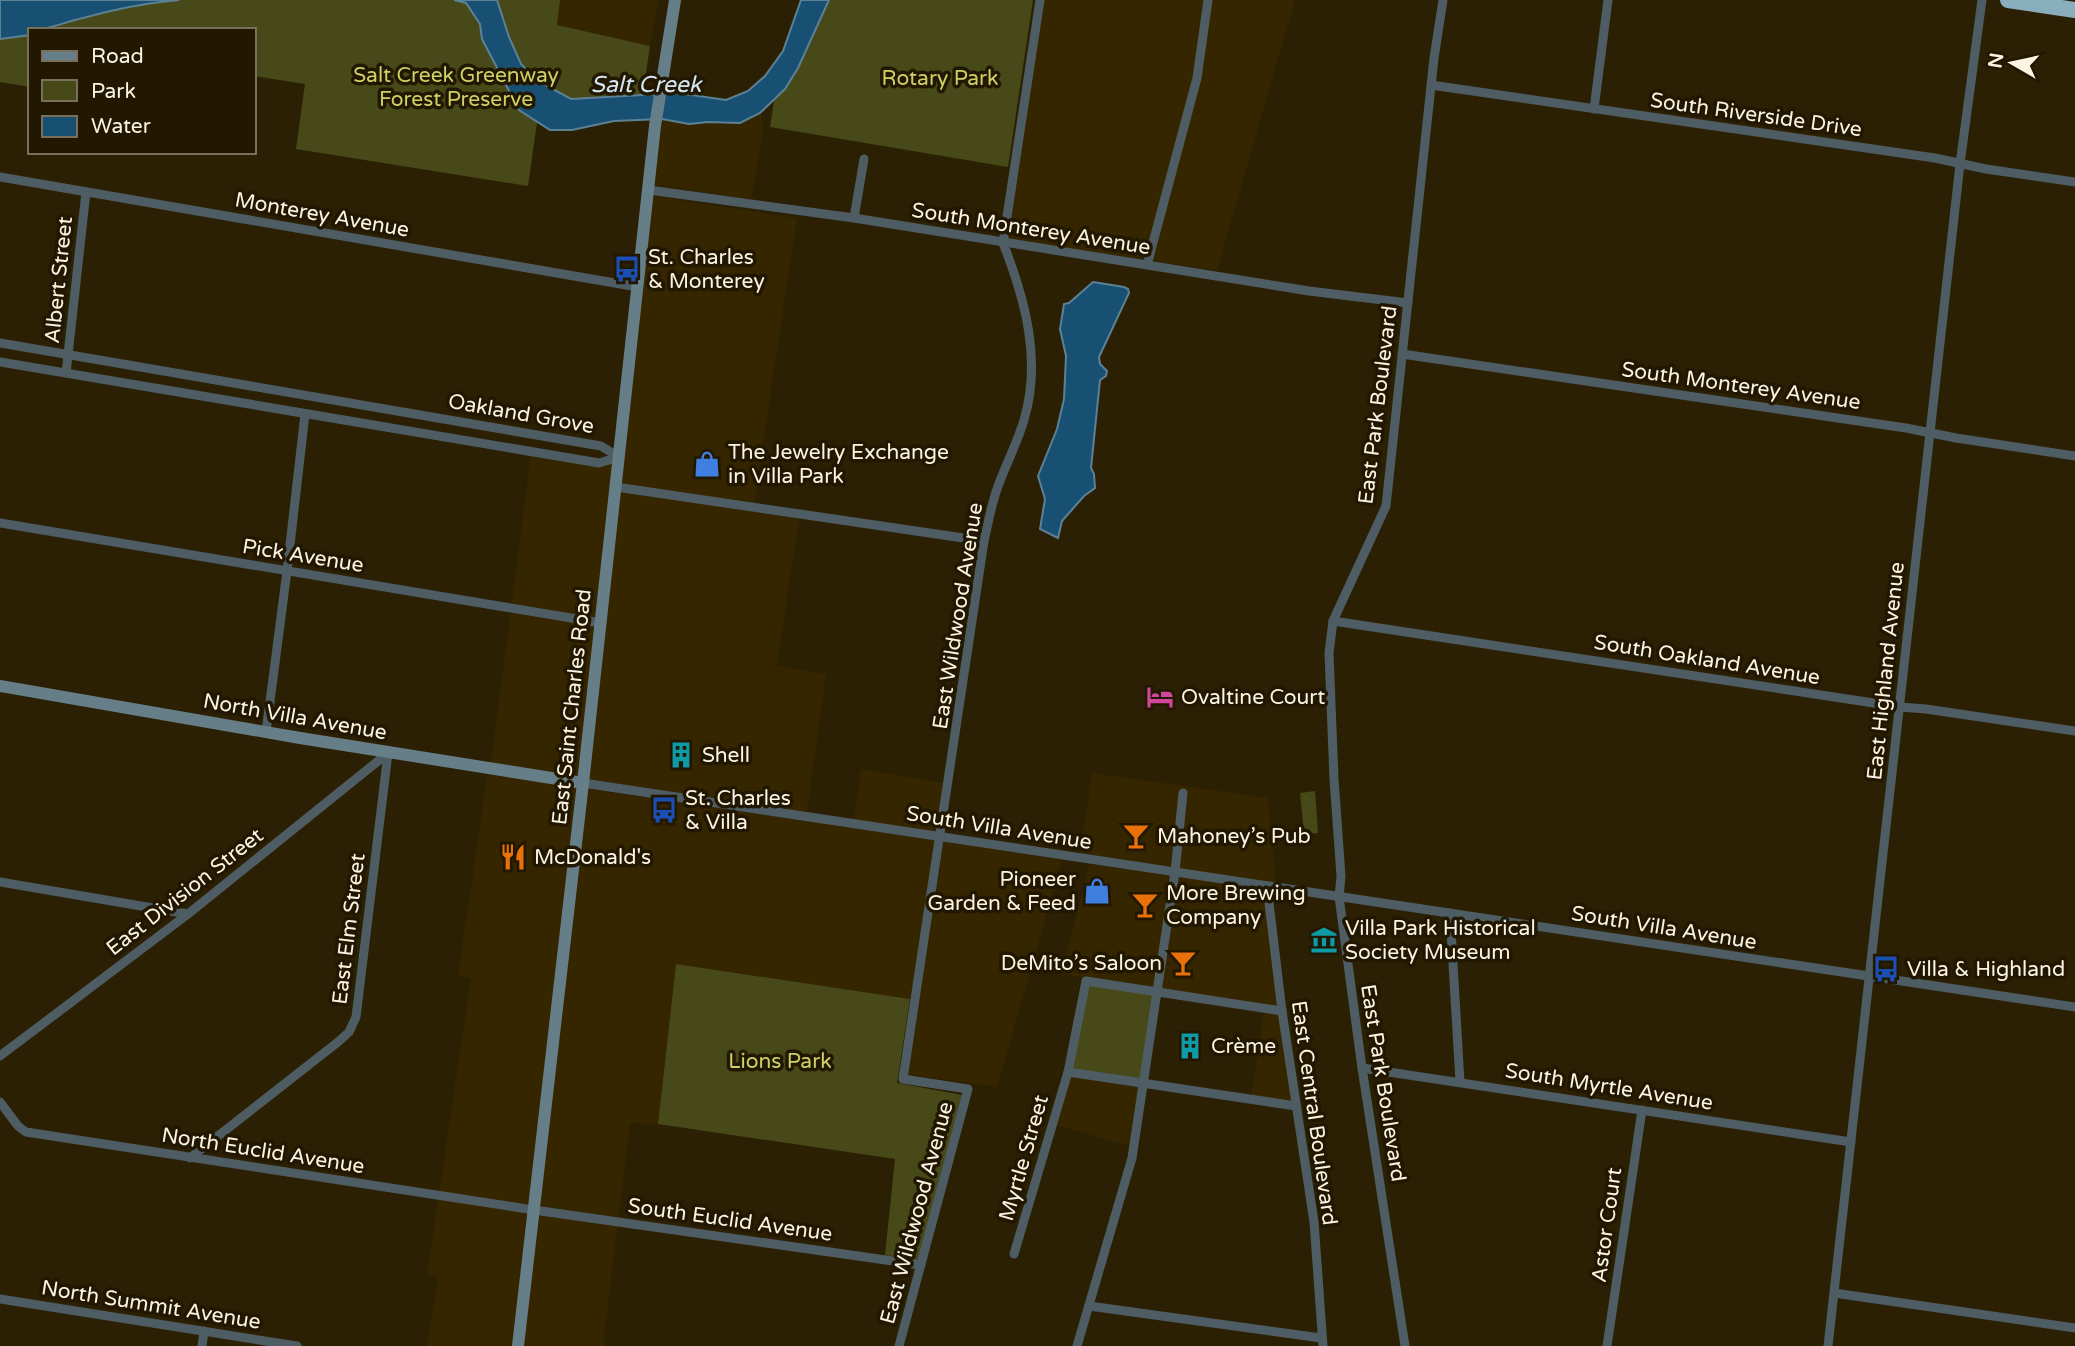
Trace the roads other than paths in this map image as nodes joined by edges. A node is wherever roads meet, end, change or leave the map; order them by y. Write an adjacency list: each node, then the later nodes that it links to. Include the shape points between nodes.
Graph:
1 (675, 0): 15 (main road, East Saint Charles Road)
2 (1040, 0): 18 (street, East Wildwood Avenue)
3 (1208, 0): 19 (street, via 1196,78)
4 (1443, 0): 9 (street, East Park Boulevard)
5 (1608, 0): 10 (street)
6 (1982, 0): 12 (street, East Highland Avenue)
7 (2008, 0): 8 (highway)
8 (2075, 10)
9 (1431, 85): 10 (street, South Riverside Drive); 21 (street, East Park Boulevard)
10 (1594, 109): 12 (street, South Riverside Drive)
11 (864, 159): 17 (street)
12 (1960, 163): 14 (street, South Riverside Drive); 28 (street, East Highland Avenue)
13 (0, 177): 16 (street, Monterey Avenue)
14 (2075, 182)
15 (649, 190): 17 (street, South Monterey Avenue); 20 (main road, East Saint Charles Road)
16 (86, 192): 20 (street, Monterey Avenue); 23 (street, Albert Street)
17 (854, 218): 18 (street, South Monterey Avenue)
18 (1003, 243): 19 (street, South Monterey Avenue); 33 (street, East Wildwood Avenue, via 1028,324 1031,385 1024,421 997,490)
19 (1147, 265): 21 (street, South Monterey Avenue)
20 (638, 287): 30 (main road, East Saint Charles Road)
21 (1408, 303): 24 (street, East Park Boulevard)
22 (0, 343): 23 (street, Oakland Grove)
23 (68, 354): 26 (street, Albert Street); 30 (street, Oakland Grove, via 589,443)
24 (1402, 354): 28 (street, South Monterey Avenue); 35 (street, East Park Boulevard, via 1386,506)
25 (0, 362): 26 (street, Oakland Grove)
26 (66, 373): 27 (street, Oakland Grove)
27 (305, 414): 30 (street, Oakland Grove, via 599,463); 34 (street)
28 (1931, 433): 29 (street, South Monterey Avenue); 38 (street, East Highland Avenue)
29 (2075, 456)
30 (619, 457): 31 (main road, East Saint Charles Road)
31 (616, 487): 33 (street); 36 (main road, East Saint Charles Road)
32 (0, 523): 34 (street, Pick Avenue)
33 (984, 541): 44 (street, East Wildwood Avenue)
34 (287, 571): 36 (street, Pick Avenue); 40 (street)
35 (1333, 621): 38 (street, South Oakland Avenue); 48 (street, East Park Boulevard, via 1329,667)
36 (601, 623): 42 (main road, East Saint Charles Road)
37 (0, 686): 40 (main road, North Villa Avenue)
38 (1900, 707): 39 (street, South Oakland Avenue); 51 (street, East Highland Avenue)
39 (2075, 731)
40 (266, 732): 41 (main road, North Villa Avenue)
41 (388, 753): 42 (main road, North Villa Avenue); 50 (street, East Division Street); 64 (street, East Elm Street, via 359,1004 349,1032)
42 (583, 783): 44 (street, South Villa Avenue); 65 (main road, East Saint Charles Road)
43 (1183, 793): 45 (street)
44 (941, 837): 45 (street, South Villa Avenue); 67 (street, East Wildwood Avenue, via 903,1079 968,1089)
45 (1175, 872): 47 (street, South Villa Avenue); 52 (street)
46 (0, 882): 50 (street)
47 (1267, 886): 48 (street, South Villa Avenue); 54 (street, East Central Boulevard)
48 (1339, 897): 49 (street, South Villa Avenue); 56 (street, East Park Boulevard)
49 (1450, 913): 51 (street, South Villa Avenue); 58 (street)
50 (188, 914): 55 (street, East Division Street)
51 (1870, 977): 53 (street, South Villa Avenue); 63 (street, East Highland Avenue)
52 (1157, 992): 54 (street); 57 (street, Myrtle Street, via 1086,981); 59 (street)
53 (2075, 1007)
54 (1282, 1011): 61 (street, East Central Boulevard)
55 (0, 1056)
56 (1362, 1068): 58 (street, South Myrtle Avenue); 79 (street, East Park Boulevard)
57 (1068, 1072): 59 (street); 66 (street, Myrtle Street)
58 (1460, 1083): 62 (street, South Myrtle Avenue)
59 (1143, 1084): 61 (street); 70 (street, via 1132,1157)
60 (0, 1102): 64 (street, North Euclid Avenue, via 26,1132)
61 (1296, 1106): 73 (street, East Central Boulevard, via 1314,1222)
62 (1642, 1110): 63 (street, South Myrtle Avenue); 80 (street, Astor Court)
63 (1852, 1142): 68 (street, East Highland Avenue)
64 (190, 1158): 65 (street, North Euclid Avenue)
65 (534, 1210): 67 (street, South Euclid Avenue); 76 (main road, East Saint Charles Road)
66 (1014, 1254)
67 (921, 1265): 77 (street, East Wildwood Avenue)
68 (1834, 1293): 71 (street); 81 (street, East Highland Avenue)
69 (0, 1299): 72 (street, North Summit Avenue)
70 (1089, 1306): 73 (street); 78 (street)
71 (2075, 1328)
72 (204, 1331): 74 (street); 75 (street, North Summit Avenue)
73 (1322, 1342)
74 (202, 1346)
75 (297, 1346)
76 (518, 1346)
77 (899, 1346)
78 (1077, 1346)
79 (1405, 1346)
80 (1607, 1346)
81 (1828, 1346)

